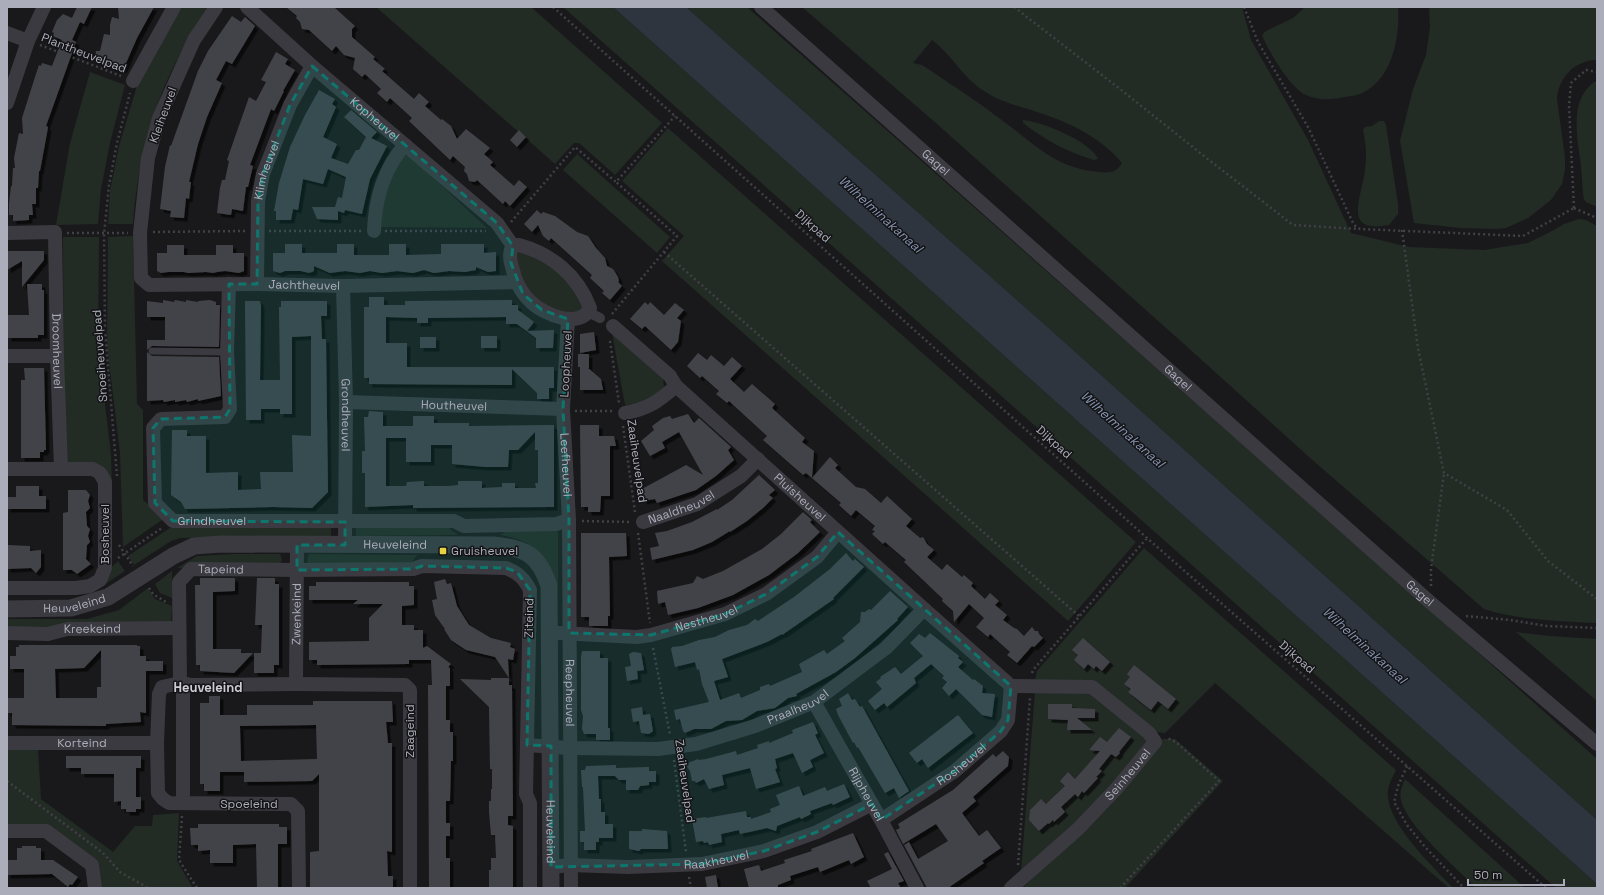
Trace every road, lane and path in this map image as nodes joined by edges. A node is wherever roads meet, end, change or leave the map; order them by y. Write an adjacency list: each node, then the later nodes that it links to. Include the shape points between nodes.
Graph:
1 (44, 7): 10 (street)
2 (174, 7): 13 (street)
3 (216, 7): 23 (street, Kleiheuvel, via 194,40 159,118 148,158)
4 (247, 7): 11 (street, Kopheuvel)
5 (553, 7): 83 (path, Dijkpad, via 1147,538)
6 (761, 7): 60 (street, Gagel)
7 (1014, 7): 19 (path, via 1293,225)
8 (1244, 7): 19 (path, via 1258,42 1308,127 1354,225)
9 (7, 33): 10 (street)
10 (28, 41): 13 (path, Plantheuvelpad); 14 (street)
11 (312, 66): 15 (street, Kopheuvel); 28 (street, Klimheuvel, via 290,106 264,174 258,201)
12 (1597, 72): 17 (path, via 1586,70 1572,83 1569,106)
13 (133, 81): 44 (path, Snoeiheuvelpad, via 109,184 104,234 105,330)
14 (7, 103)
15 (405, 145): 21 (street, via 389,169 378,196 374,211); 24 (street, Kopheuvel, via 497,223)
16 (616, 182): 25 (path, via 677,236)
17 (1574, 208): 18 (path); 20 (path, via 1523,236)
18 (1597, 218)
19 (1360, 229): 20 (path)
20 (1402, 230): 43 (path, via 1418,348)
21 (374, 231)
22 (7, 233): 35 (street, Droomheuvel, via 55,232)
23 (140, 233): 27 (street, Jachtheuvel, via 140,278 149,285)
24 (513, 246): 26 (street, via 511,263); 30 (street, via 535,249 572,276 594,315)
25 (664, 252): 31 (path); 64 (path)
26 (516, 282): 29 (street, Jachtheuvel); 30 (street, via 531,303 555,317)
27 (229, 284): 28 (street, Jachtheuvel); 33 (street, Grindheuvel)
28 (256, 284): 29 (street, Jachtheuvel)
29 (343, 286): 37 (street, Grondheuvel)
30 (568, 319): 38 (street, Loopheuvel)
31 (611, 325): 36 (street, Pluisheuvel, via 670,376); 39 (path, Zaaiheuvelpad)
32 (152, 351): 33 (lane)
33 (227, 352): 46 (street, Grindheuvel, via 230,409 225,417 161,419 153,428 155,503)
34 (7, 356): 35 (street)
35 (57, 356): 42 (street, Droomheuvel)
36 (676, 386): 39 (street, via 654,404); 40 (street, Pluisheuvel)
37 (346, 402): 38 (street, Houtheuvel); 47 (street, Grondheuvel)
38 (563, 409): 39 (path); 45 (street, Leefheuvel)
39 (623, 413): 48 (path, Zaaiheuvelpad)
40 (758, 459): 48 (street, Naaldheuvel, via 741,476 696,504); 49 (street, Pluisheuvel)
41 (7, 469): 42 (street)
42 (61, 469): 54 (street, Bosheuvel, via 93,470 100,473 105,482)
43 (1444, 473): 58 (path, via 1507,510 1548,561); 60 (path, via 1431,569)
44 (117, 479)
45 (569, 520): 47 (street, via 556,524 464,526 454,521); 48 (path, Naaldheuvel); 68 (street, Reepheuvel)
46 (173, 521): 47 (street, Grindheuvel); 53 (path)
47 (345, 522): 52 (street, Grondheuvel)
48 (640, 522): 70 (path, Zaaiheuvelpad)
49 (838, 532): 62 (street, Pluisheuvel); 70 (street, Nestheuvel, via 817,556 766,594 725,614)
50 (119, 538): 53 (path, via 119,545)
51 (297, 545): 52 (street, Heuveleind); 55 (street, Zwenkeind); 56 (street, Heuveleind, via 194,546)
52 (345, 545): 67 (street, Heuveleind, via 514,547 534,558 544,570 549,586)
53 (124, 554): 54 (path); 56 (path)
54 (105, 568): 57 (street, Bosheuvel, via 100,580 90,586)
55 (297, 570): 59 (street, Tapeind, via 191,569 179,582); 72 (street, Zwenkeind); 79 (street, Ziteind, via 413,569 422,566 506,568 517,572 526,580 530,590)
56 (140, 576): 59 (path, via 153,594 166,602); 61 (street, Heuveleind, via 108,597 71,608)
57 (7, 588)
58 (1597, 599)
59 (179, 603): 65 (street, Tapeind)
60 (1431, 603): 63 (street, Gagel)
61 (7, 609)
62 (924, 609): 73 (street); 74 (street, Praalheuvel, via 886,648)
63 (1445, 615): 66 (path, via 1547,626); 78 (street, Gagel)
64 (1079, 616)
65 (179, 628): 69 (street, Kreekeind, via 67,628 48,634); 71 (street, Tapeind)
66 (1597, 628)
67 (549, 633): 68 (street, Nestheuvel); 80 (street, Heuveleind)
68 (569, 633): 70 (street, Nestheuvel); 82 (street, Reepheuvel)
69 (7, 634)
70 (651, 636): 81 (path, Zaaiheuvelpad)
71 (180, 683): 72 (street, Zaageind); 77 (street, via 162,687 158,694); 85 (street, Tapeind, via 183,693)
72 (296, 684): 97 (street, Zaageind, via 405,685 410,690)
73 (1011, 686): 75 (street, Seinheuvel, via 1092,687 1149,733); 87 (street, Rosheuvel, via 1008,720 1001,731 955,771)
74 (814, 702): 81 (street, Praalheuvel, via 755,726 696,744); 86 (street, Rijpheuvel)
75 (1155, 742): 92 (street, Seinheuvel, via 1117,788 1078,829); 103 (path, via 1162,736 1176,742 1219,781)
76 (7, 743): 77 (street, Korteind)
77 (157, 743): 85 (street, Spoeleind, via 158,793 169,803)
78 (1597, 744)
79 (527, 745): 80 (street, Praalheuvel); 98 (street, Ziteind, via 526,794 530,803)
80 (550, 746): 82 (street, Praalheuvel); 91 (street, Heuveleind)
81 (672, 747): 82 (street, Praalheuvel); 89 (path, Zaaiheuvelpad)
82 (569, 748): 90 (street, Reepheuvel)
83 (1407, 766): 104 (path, via 1394,802 1407,826); 105 (path, Dijkpad)
84 (7, 781): 94 (path, via 103,853 120,872)
85 (183, 803): 95 (path, via 180,860); 96 (street, Spoeleind, via 291,804 298,811)
86 (872, 804): 87 (street, Rijpheuvel); 89 (street, Raakheuvel, via 817,832 764,851 702,864)
87 (881, 820): 102 (street, Rijpheuvel)
88 (7, 832): 93 (street, via 46,831 92,865)
89 (687, 864): 90 (street, Raakheuvel); 101 (path, Zaaiheuvelpad)
90 (570, 866): 91 (street, Raakheuvel); 100 (street, Reepheuvel)
91 (551, 867): 99 (street, Heuveleind)
92 (1015, 886)
93 (95, 888)
94 (148, 888)
95 (197, 888)
96 (299, 888)
97 (410, 888)
98 (530, 888)
99 (551, 888)
100 (571, 888)
101 (691, 888)
102 (917, 888)
103 (1120, 888)
104 (1464, 888)
105 (1546, 888)

